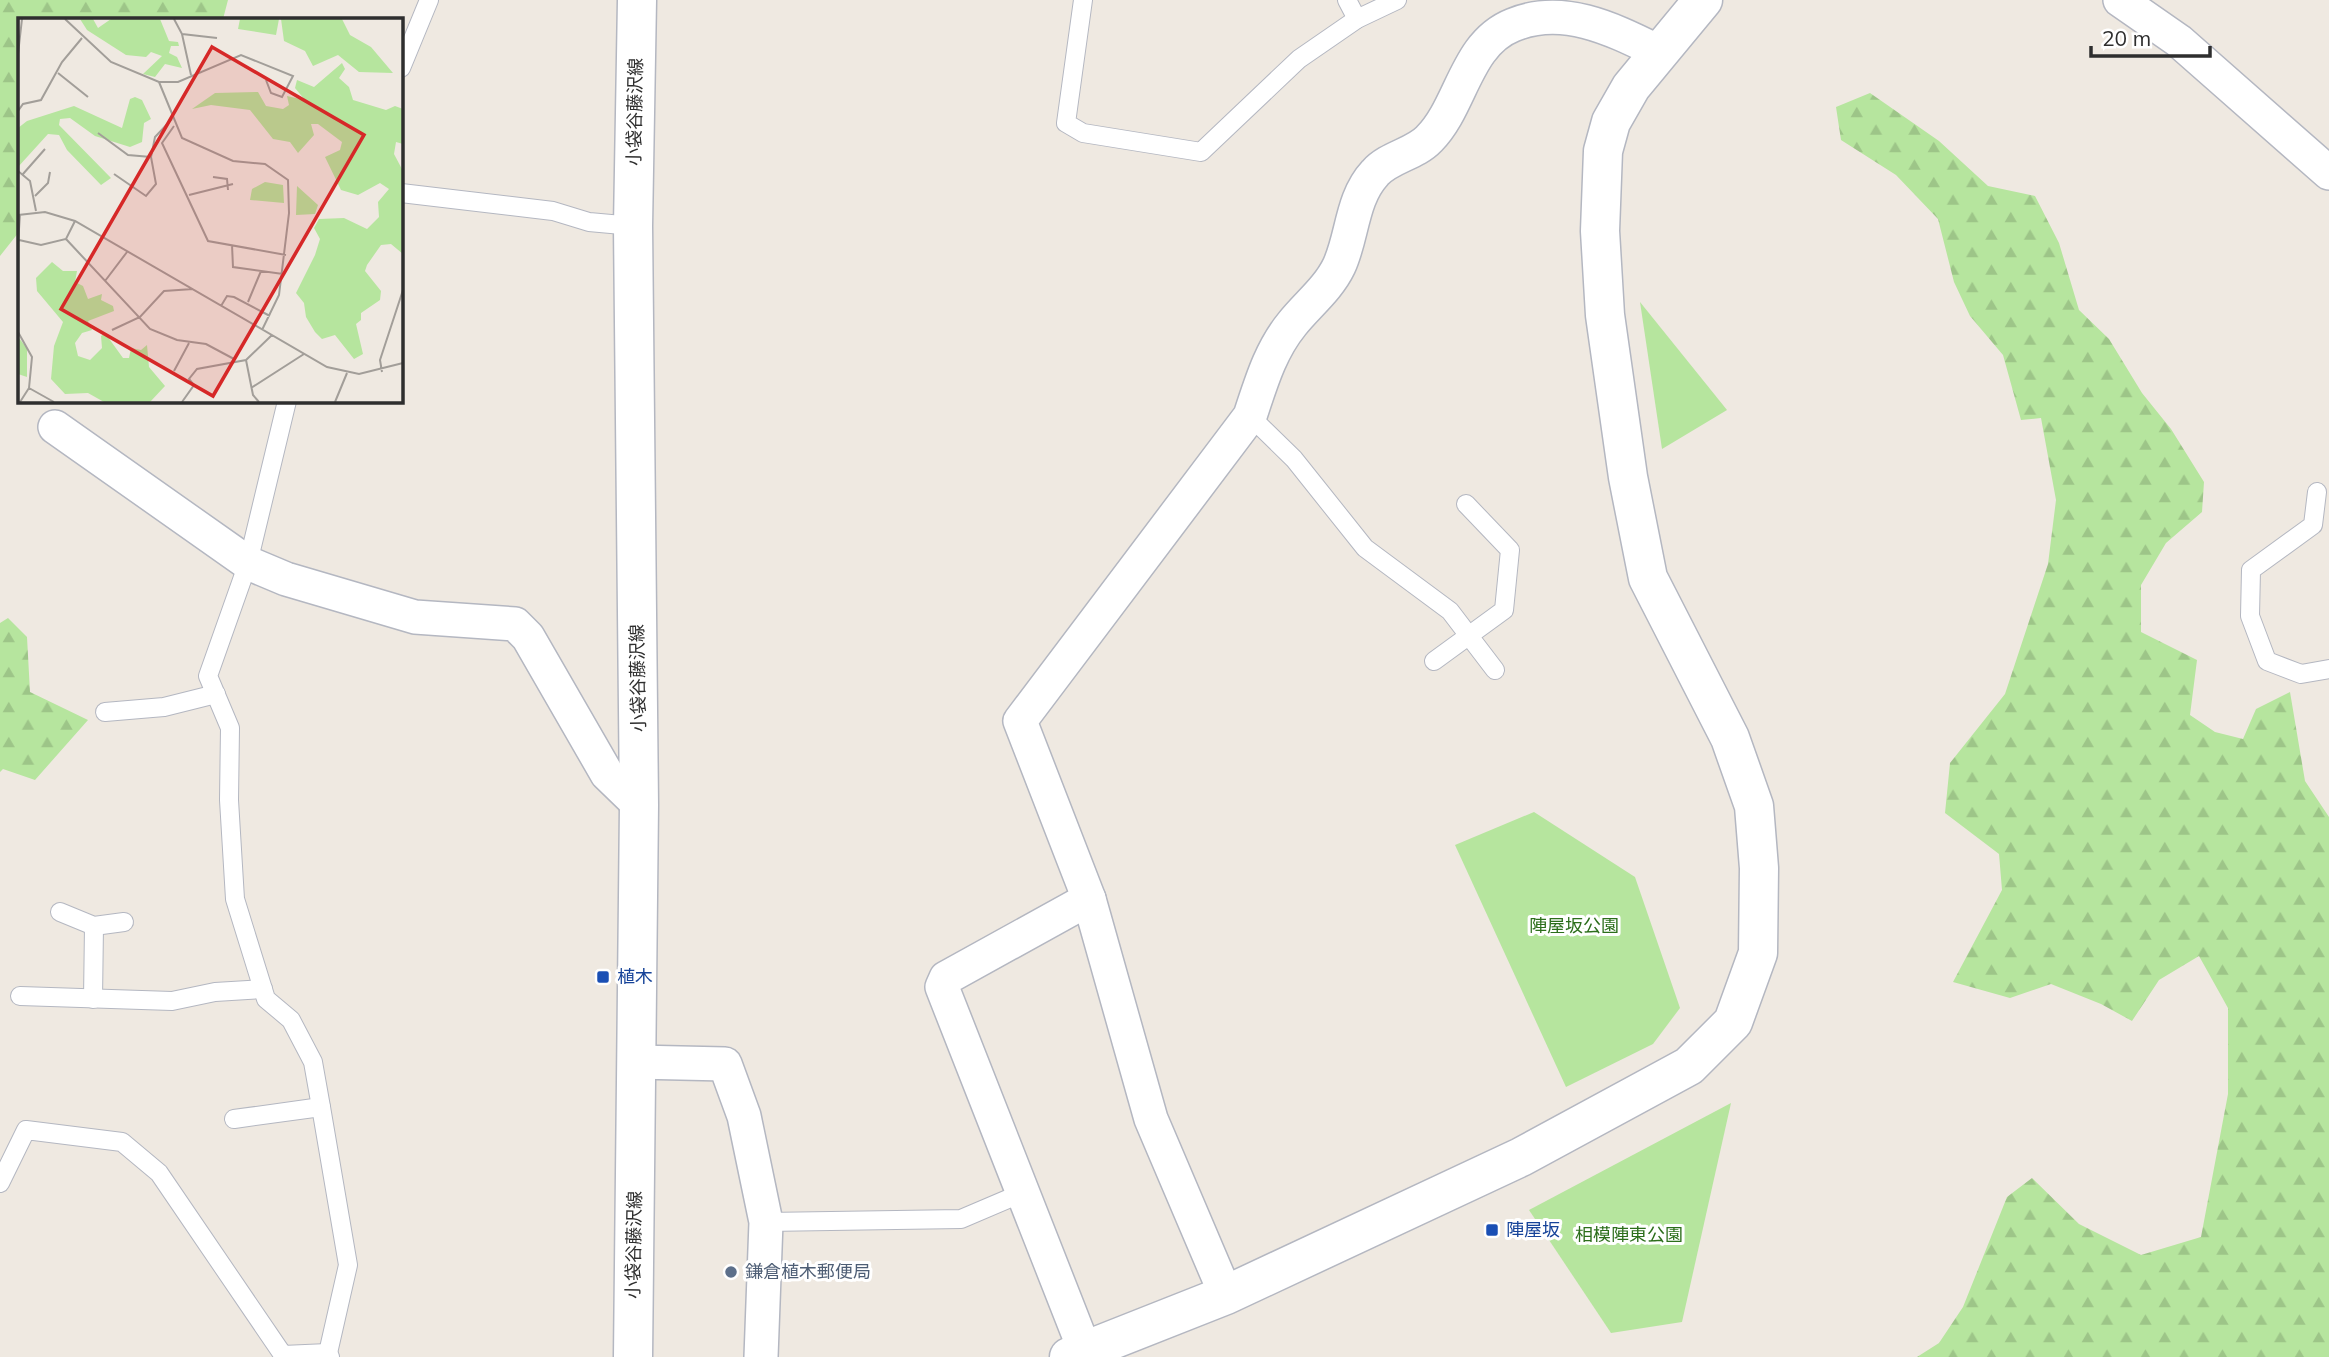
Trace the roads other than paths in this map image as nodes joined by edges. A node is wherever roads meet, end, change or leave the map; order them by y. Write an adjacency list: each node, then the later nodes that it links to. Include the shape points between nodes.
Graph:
1 (429, 0): 10 (lane)
2 (637, 0): 13 (street, 小袋谷藤沢線)
3 (1083, 0): 8 (lane, via 1066,123 1083,133 1201,152 1299,59)
4 (1347, 0): 8 (lane)
5 (1397, 0): 8 (lane)
6 (2120, 0): 11 (street, via 2179,41)
7 (1693, 3): 9 (street)
8 (1357, 19)
9 (1659, 52): 15 (street, via 1586,20 1560,17 1529,19 1494,37 1475,58 1429,139 1376,172 1364,189 1339,267 1270,357); 40 (street, via 1611,122 1603,151 1600,231 1605,315 1648,578 1730,738 1754,806 1758,953 1733,1022 1689,1066 1521,1157)
10 (402, 66)
11 (2329, 173)
12 (402, 193): 13 (lane, via 554,211 590,222)
13 (633, 226): 26 (street, 小袋谷藤沢線)
14 (287, 402): 19 (lane)
15 (1250, 415): 20 (lane, via 1294,459 1365,548 1450,611); 27 (street, via 1020,721)
16 (55, 427): 19 (street)
17 (2317, 492): 22 (lane, via 2313,525 2251,570 2250,616 2267,661 2301,674)
18 (1466, 504): 20 (lane, via 1510,550 1504,610)
19 (248, 562): 24 (lane, via 208,676); 26 (street, via 286,579 415,617 515,624 528,637 607,774)
20 (1470, 637): 21 (lane); 23 (lane)
21 (1434, 661)
22 (2329, 669)
23 (1495, 670)
24 (216, 694): 25 (lane, via 164,707); 31 (lane, via 230,729 235,899)
25 (105, 712)
26 (639, 805): 34 (street, 小袋谷藤沢線)
27 (1089, 899): 38 (street, via 946,978 942,987); 40 (street, via 1151,1119)
28 (60, 912): 30 (lane)
29 (124, 922): 30 (lane)
30 (94, 926): 33 (lane)
31 (263, 989): 33 (lane, via 172,1001); 35 (lane, via 266,999 290,1020 313,1062)
32 (20, 996): 33 (lane)
33 (93, 999)
34 (636, 1062): 39 (street, via 726,1064 744,1116); 43 (street, 小袋谷藤沢線)
35 (321, 1107): 36 (lane); 42 (lane, via 348,1265)
36 (233, 1119)
37 (0, 1183): 42 (lane, via 26,1130 122,1142 159,1173 283,1354)
38 (1022, 1193): 39 (lane, via 961,1219); 41 (street)
39 (766, 1222): 44 (street)
40 (1226, 1295): 41 (street)
41 (1077, 1354)
42 (329, 1355)
43 (633, 1357)
44 (761, 1357)

